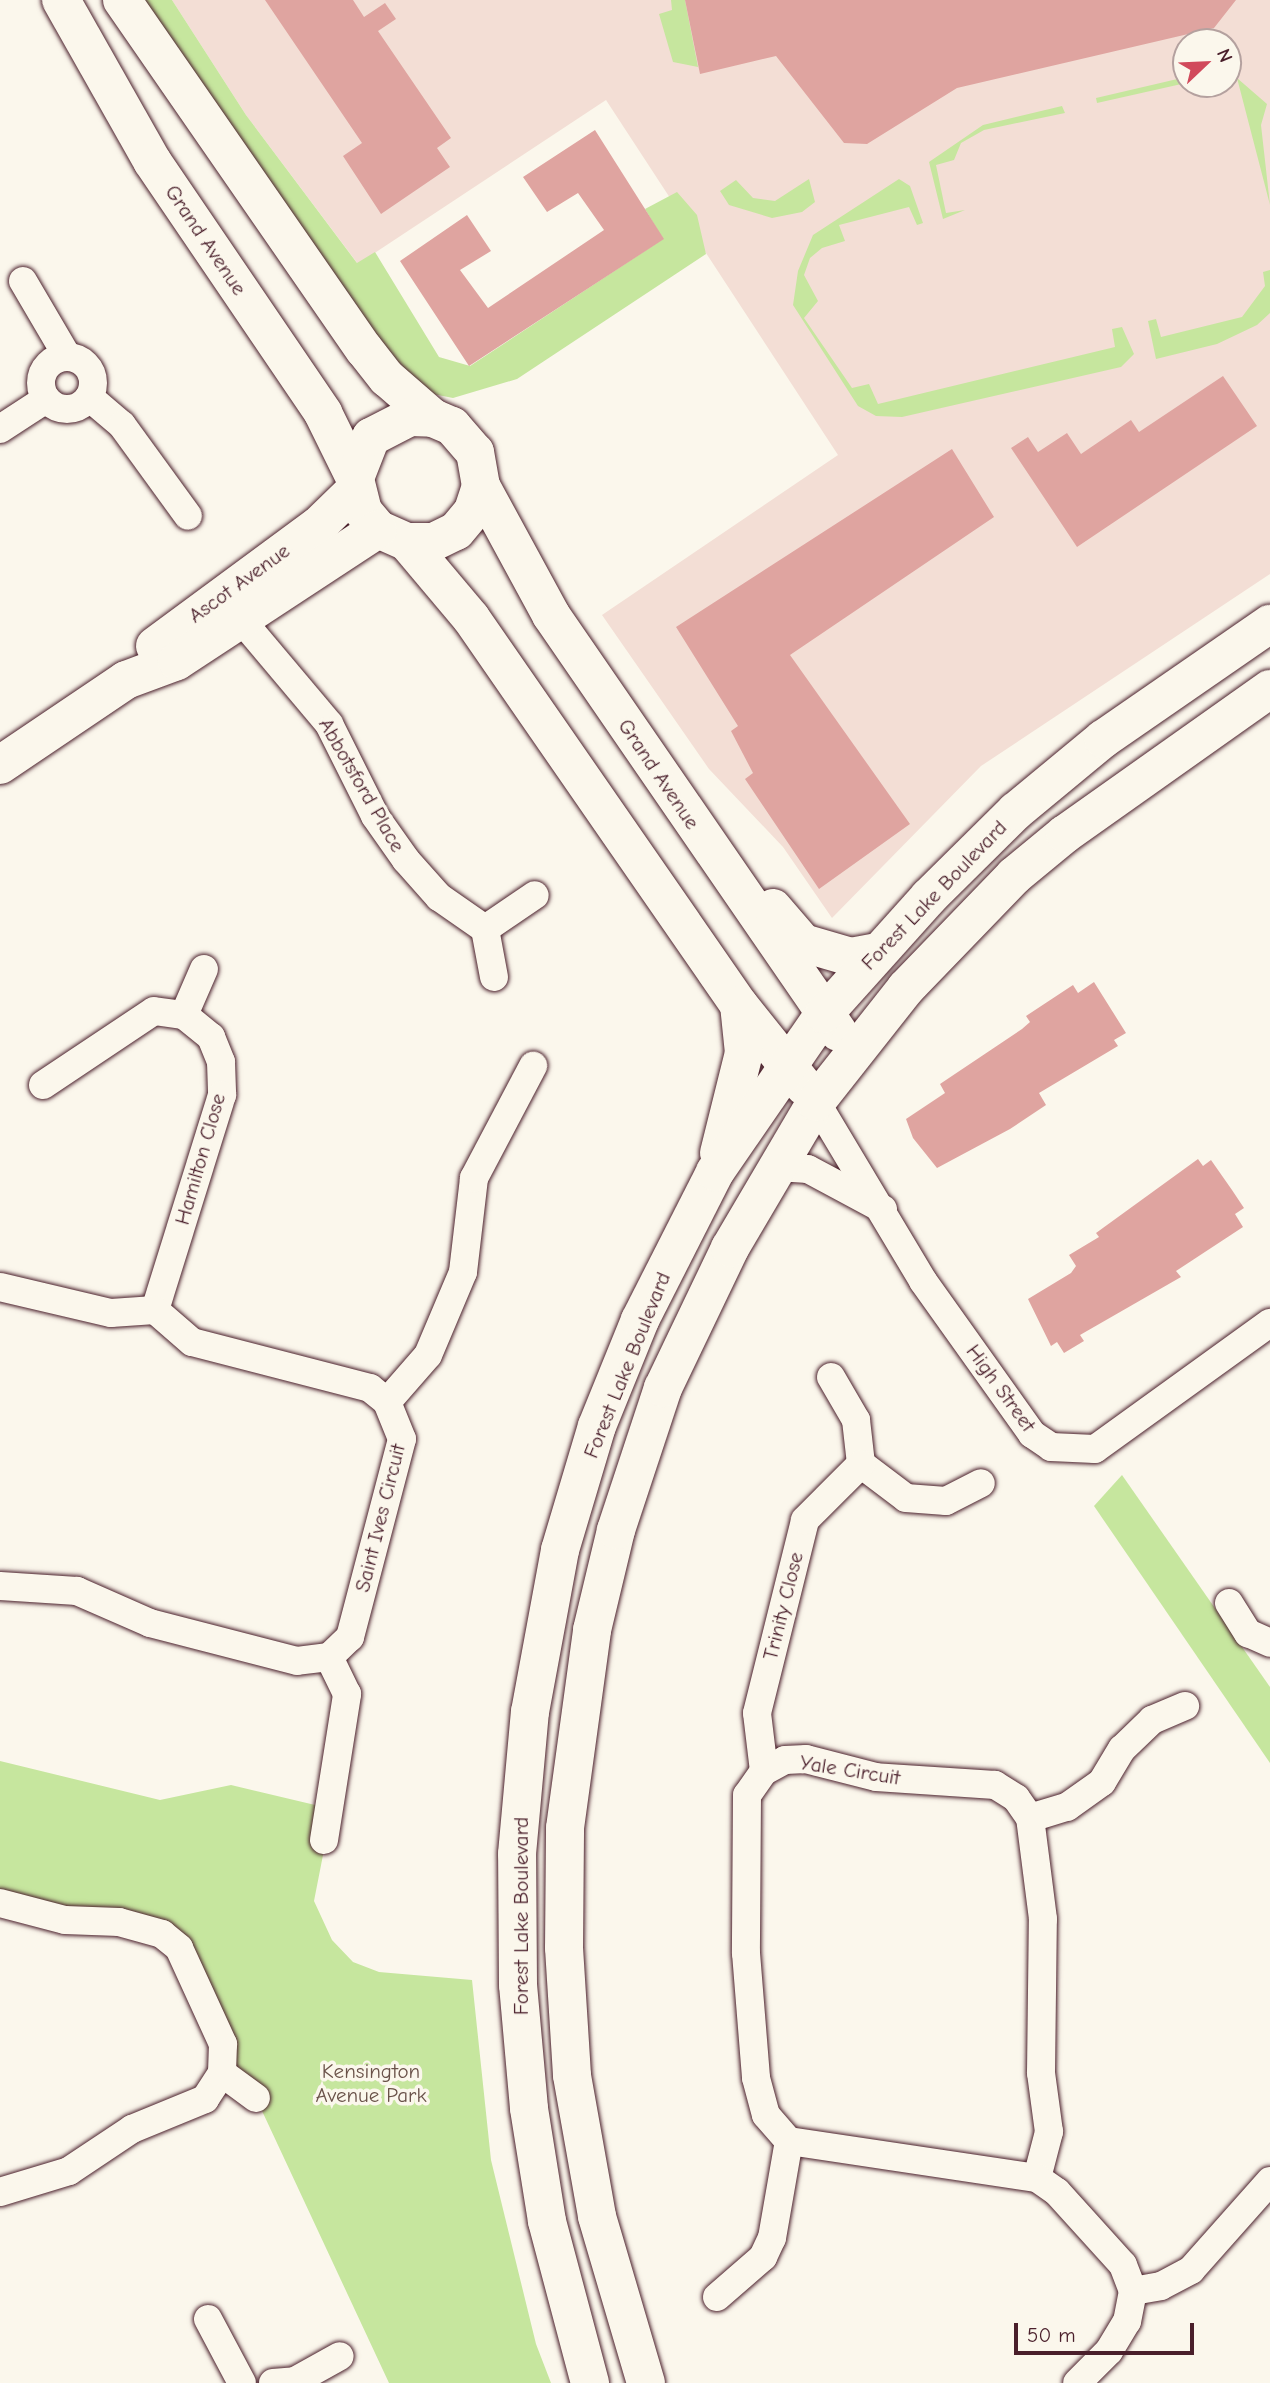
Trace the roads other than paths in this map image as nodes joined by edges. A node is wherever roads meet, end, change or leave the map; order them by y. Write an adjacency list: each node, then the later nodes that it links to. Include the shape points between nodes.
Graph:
1 (61, 0): 9 (main road, Grand Avenue, via 152,161 323,413)
2 (122, 0): 7 (main road, Grand Avenue, via 363,349 387,379)
3 (23, 281): 4 (street)
4 (67, 356): 5 (street, via 90,370); 6 (street, via 44,371)
5 (89, 397): 6 (street, via 68,409); 11 (street, via 122,425)
6 (46, 398): 8 (street)
7 (433, 418): 9 (main road, via 410,417 371,437); 10 (main road, Grand Avenue, via 465,438 475,452)
8 (0, 429)
9 (355, 484): 12 (main road, Grand Avenue, via 363,511); 13 (main road, Ascot Avenue, via 318,526)
10 (481, 486): 12 (main road, via 473,511 456,531 433,542); 17 (main road, Grand Avenue, via 551,615)
11 (188, 516)
12 (393, 536): 13 (main road, Ascot Avenue); 23 (main road, Grand Avenue, via 471,618)
13 (230, 608): 16 (main road, Ascot Avenue, via 177,661 126,680); 19 (street, Abbotsford Place, via 329,724 375,816 406,860 439,897)
14 (1270, 624): 20 (main road, Forest Lake Boulevard, via 1103,739 1016,810)
15 (1270, 689): 26 (main road, Forest Lake Boulevard, via 1133,782 1014,876)
16 (0, 765)
17 (740, 892): 20 (main road, via 758,890 803,943 851,957); 24 (main road, Grand Avenue)
18 (535, 895): 19 (street)
19 (485, 929): 22 (street)
20 (877, 952): 24 (main road, Forest Lake Boulevard)
21 (204, 969): 25 (street)
22 (494, 977)
23 (739, 1005): 28 (main road, Grand Avenue); 32 (main road, Grand Avenue, via 744,1053)
24 (824, 1014): 26 (main road, Grand Avenue); 28 (main road, Forest Lake Boulevard)
25 (184, 1015): 29 (street, via 153,1011); 35 (street, Hamilton Close, via 211,1037 221,1062 222,1095)
26 (852, 1052): 30 (main road, Forest Lake Boulevard)
27 (533, 1066): 38 (street, via 474,1178 463,1272 428,1355)
28 (790, 1067): 30 (main road, Grand Avenue); 32 (main road, Forest Lake Boulevard)
29 (43, 1084)
30 (816, 1102): 31 (main road, Forest Lake Boulevard); 33 (street, High Street)
31 (778, 1167): 33 (street, via 808,1169); 63 (main road, Forest Lake Boulevard, via 730,1248 663,1388 616,1530 592,1630 565,1828 564,1948 572,2075 597,2216)
32 (715, 1172): 62 (main road, Forest Lake Boulevard, via 640,1320 597,1426 560,1550 530,1712 517,1854 518,1985 529,2108 547,2221)
33 (885, 1210): 36 (street, High Street, via 923,1281 1032,1434 1051,1447 1094,1449)
34 (0, 1287): 35 (street, via 111,1313)
35 (155, 1310): 38 (street, via 192,1342 370,1388)
36 (1270, 1323)
37 (831, 1377): 39 (street, via 856,1420)
38 (387, 1402): 44 (street, Saint Ives Circuit, via 402,1439 350,1637)
39 (861, 1464): 40 (street, via 906,1498 946,1501); 46 (street, Trinity Close, via 805,1520 757,1713)
40 (981, 1483)
41 (0, 1586): 44 (street, via 77,1591 150,1623 298,1661)
42 (1229, 1602): 43 (street, via 1248,1633)
43 (1270, 1643)
44 (329, 1657): 48 (street, via 347,1694)
45 (1185, 1706): 47 (street, via 1152,1720 1122,1749 1102,1782 1067,1807)
46 (764, 1771): 47 (street, Yale Circuit, via 785,1760 806,1759 876,1777 995,1785 1016,1798); 52 (street, via 747,1795 746,1953 756,2078 766,2115)
47 (1031, 1818): 53 (street, via 1042,1919 1041,2073 1049,2132)
48 (324, 1840)
49 (0, 1903): 50 (street, via 65,1920 119,1922 162,1934 179,1948 223,2044)
50 (222, 2073): 51 (street); 55 (street, via 205,2099 132,2129 69,2171)
51 (256, 2098)
52 (789, 2141): 53 (street); 57 (street, via 776,2189 772,2238 763,2257)
53 (1037, 2178): 56 (street, via 1057,2192 1123,2265)
54 (1270, 2182): 56 (street, via 1191,2270 1161,2286)
55 (0, 2192)
56 (1133, 2291): 64 (street, via 1127,2321 1109,2351)
57 (717, 2297)
58 (208, 2319): 60 (street)
59 (340, 2356): 61 (street, via 295,2381)
60 (242, 2383)
61 (273, 2383)
62 (590, 2383)
63 (646, 2383)
64 (1077, 2383)

